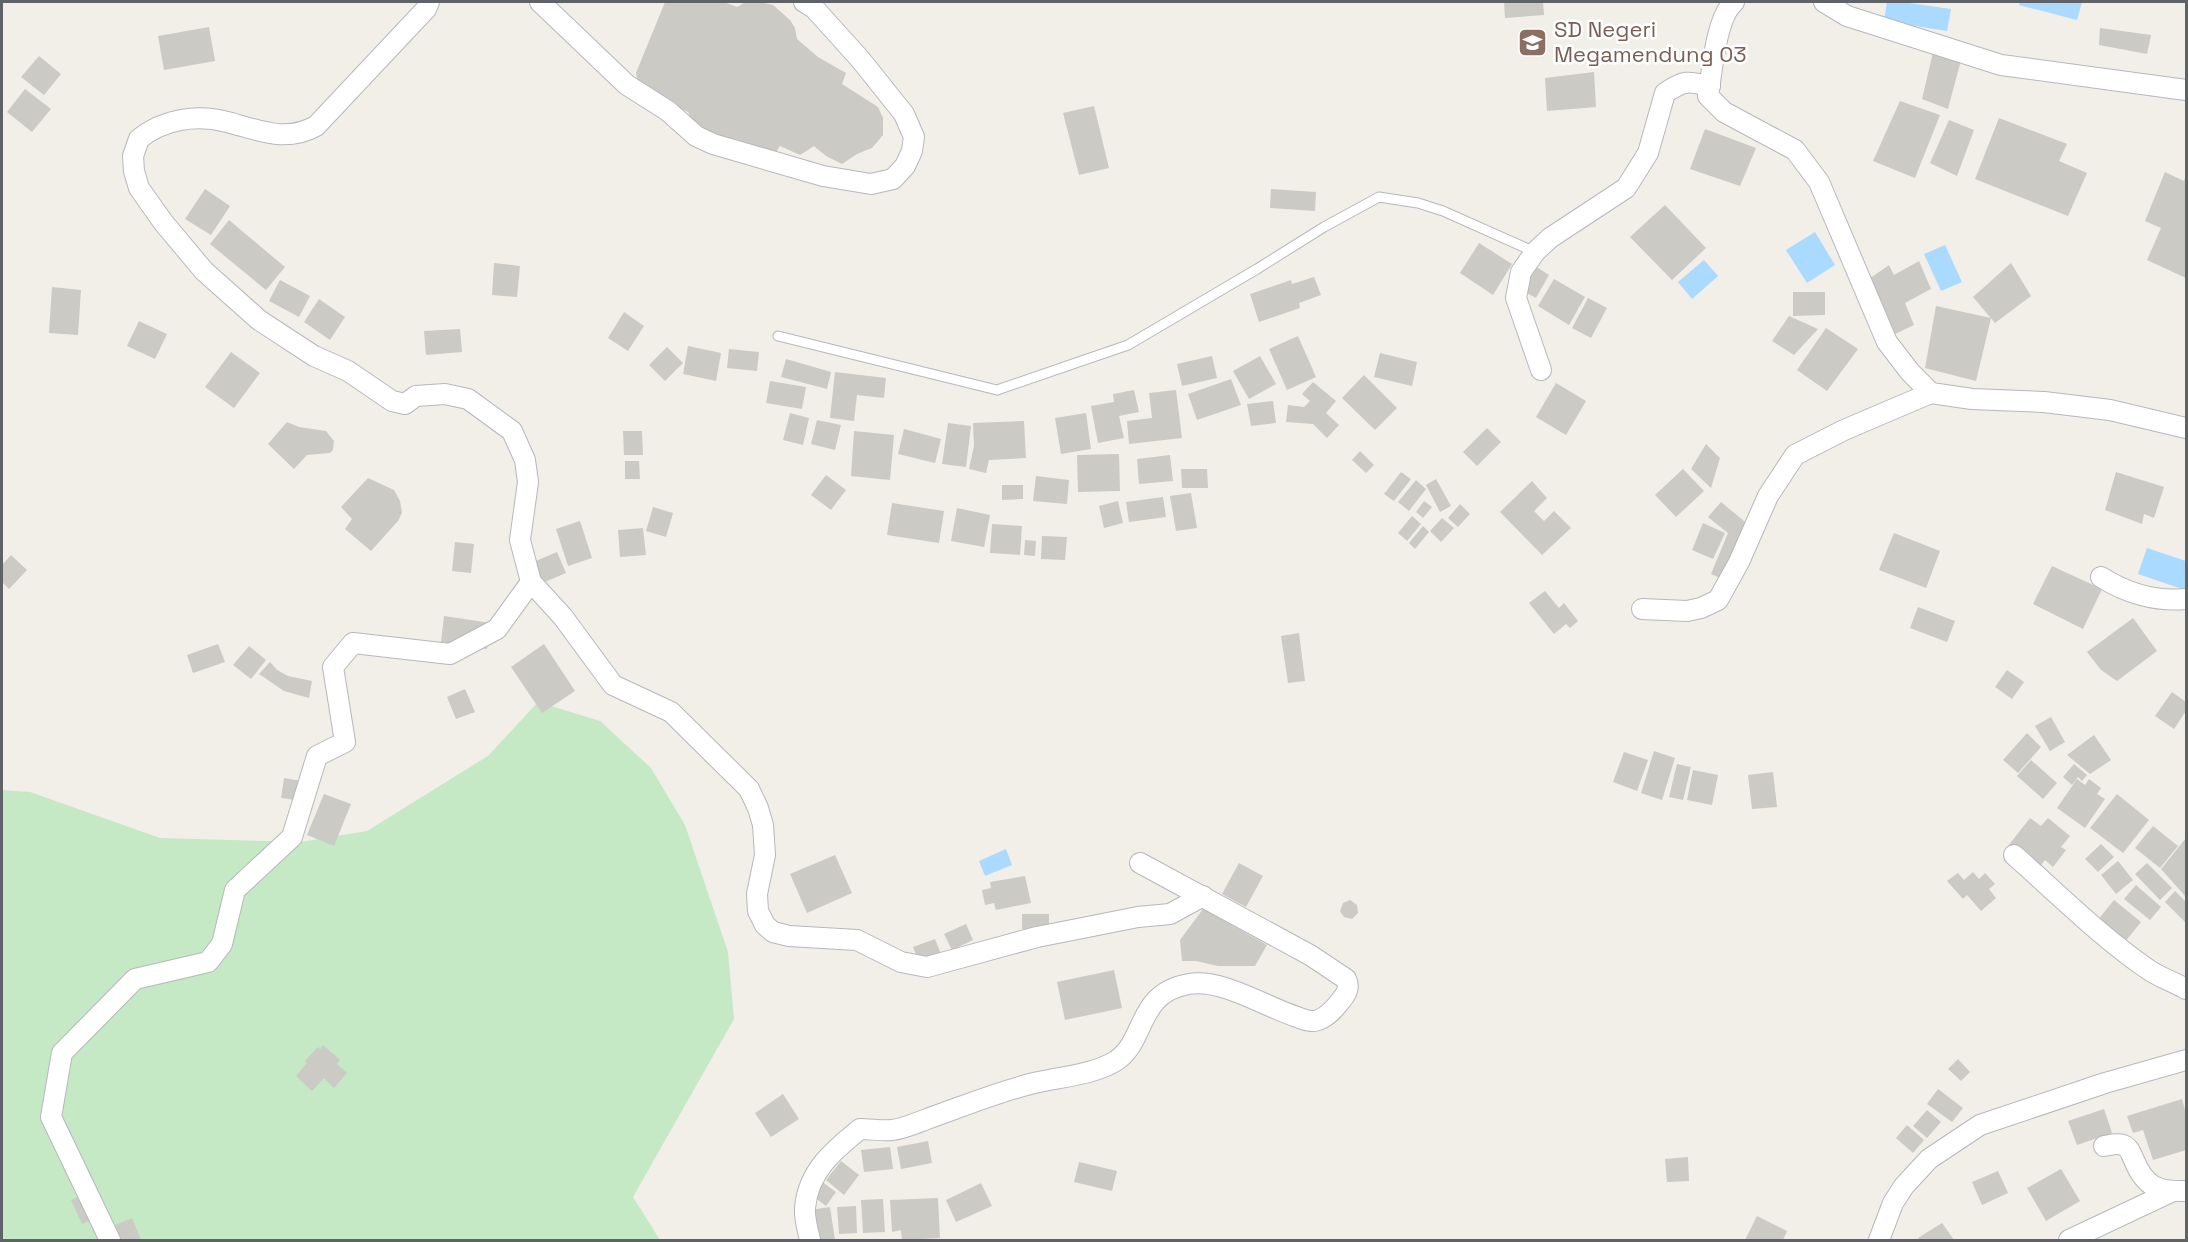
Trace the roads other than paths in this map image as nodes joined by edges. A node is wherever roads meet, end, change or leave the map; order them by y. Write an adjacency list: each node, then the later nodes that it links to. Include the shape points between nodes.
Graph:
1 (429, 2): 14 (street, via 316,126 303,134 260,133 207,118 170,121 139,139 133,156 134,171 139,189 170,231 204,271 259,320 392,401 405,404 416,396 445,394 468,399 512,431 525,460 528,482 520,540)
2 (540, 2): 3 (street, via 627,85 668,111 696,136 823,176 871,184 893,179 912,151 915,137 904,114 860,59)
3 (804, 2)
4 (1734, 2): 6 (street, via 1722,22)
5 (1824, 2): 7 (street, via 1847,16 2001,65)
6 (1710, 86): 8 (street, via 1688,81 1665,93 1648,153 1626,188); 11 (street, via 1708,96 1724,112 1795,150 1819,183 1887,342)
7 (2187, 90)
8 (1535, 252): 9 (lane, via 1443,211 1379,197 1128,345 997,390); 10 (street, via 1521,272 1516,298)
9 (778, 336)
10 (1541, 370)
11 (1931, 393): 12 (street, via 2110,410); 16 (street, via 1795,455 1768,496 1719,600 1687,611)
12 (2187, 428)
13 (2101, 577): 15 (street, via 2136,594)
14 (531, 582): 19 (street, via 563,617 613,686 671,711 749,789 763,825 765,855 757,894 758,912 773,932 857,940 901,962 927,967 1038,937 1170,914); 24 (street, via 497,629 450,654 353,643 333,667 345,742 317,756 292,837 235,890 222,944 208,962 135,979 62,1053 51,1117)
15 (2187, 599)
16 (1642, 609)
17 (2014, 855): 20 (street, via 2134,959)
18 (1140, 863): 19 (street)
19 (1203, 896): 25 (street, via 1346,979 1348,990 1342,999 1326,1016 1311,1021 1236,992 1200,982 1182,985 1152,1004 1125,1054 1113,1062 1029,1084 894,1130 860,1129 827,1157 812,1177 804,1209)
20 (2187, 989)
21 (2187, 1060): 26 (street, via 1980,1125 1929,1159 1904,1186)
22 (2104, 1146): 23 (street, via 2121,1144 2130,1149 2141,1176 2152,1186)
23 (2180, 1191): 27 (street)
24 (110, 1240)
25 (810, 1240)
26 (1879, 1240)
27 (2069, 1240)

